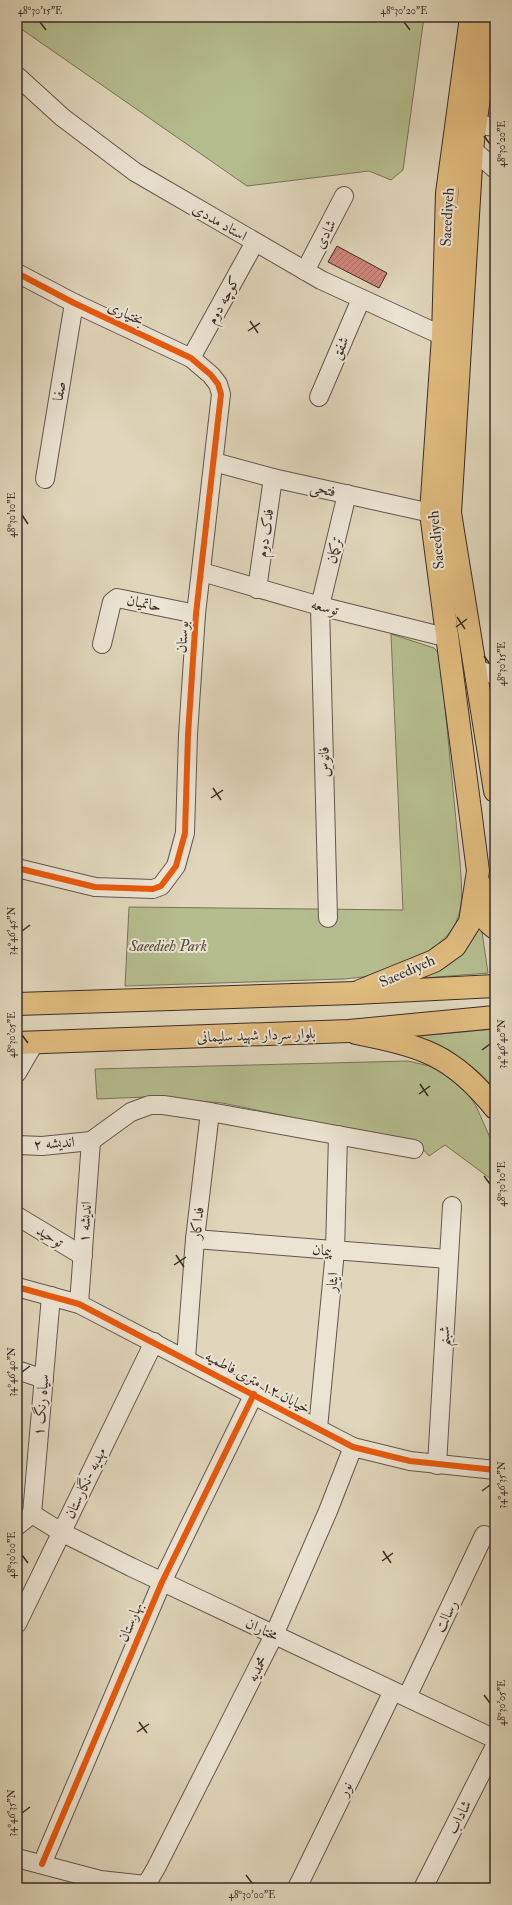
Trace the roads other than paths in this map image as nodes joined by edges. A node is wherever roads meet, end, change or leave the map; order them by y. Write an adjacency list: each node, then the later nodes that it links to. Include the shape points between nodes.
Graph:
1 (471, 17): 14 (main road, Saeediyeh, via 447,193)
2 (490, 17): 3 (main road, Saeediyeh)
3 (489, 69): 5 (main road, Saeediyeh)
4 (17, 76): 9 (street, استاد مددی, via 62,117 136,172)
5 (485, 126): 6 (main road, Saeediyeh)
6 (472, 149): 7 (street); 14 (main road, Saeediyeh)
7 (495, 169)
8 (344, 196): 10 (street, شادی)
9 (255, 242): 10 (street, استاد مددی); 15 (street, کوچه دوم)
10 (305, 271): 12 (street, استاد مددی)
11 (17, 273): 13 (street, بختیاری)
12 (361, 299): 14 (street, استاد مددی); 17 (street, شفق)
13 (74, 303): 15 (street, بختیاری); 20 (street, صفا)
14 (452, 336): 22 (main road, Saeediyeh); 29 (main road, Saeediyeh, via 450,512)
15 (192, 358): 16 (street, بختیاری)
16 (218, 384): 18 (street, بوستان, via 221,394)
17 (319, 397)
18 (214, 462): 19 (street, فتحی); 23 (street, بوستان)
19 (273, 478): 21 (street, فتحی); 24 (street, فدک دوم)
20 (45, 479)
21 (347, 494): 22 (street, فتحی); 25 (street, ترکمان)
22 (432, 513): 27 (main road, Saeediyeh)
23 (202, 572): 24 (street, توسعه); 26 (street, بوستان)
24 (257, 589): 25 (street, توسعه)
25 (320, 606): 27 (street, توسعه); 33 (street, فانوس)
26 (196, 614): 28 (street, حاتمیان, via 117,598 112,602); 31 (street, بوستان, via 185,833 176,866 161,886 154,889 95,887)
27 (449, 638): 32 (main road, Saeediyeh)
28 (102, 644)
29 (485, 672): 30 (main road, Saeediyeh)
30 (495, 791)
31 (17, 868)
32 (478, 871): 34 (main road, via 488,920); 36 (main road, Saeediyeh, via 470,922 455,946 434,961)
33 (328, 918)
34 (495, 928)
35 (495, 986): 36 (main road)
36 (355, 994): 37 (main road)
37 (17, 1004)
38 (495, 1017): 39 (main road, بلوار سردار شهید سلیمانی)
39 (349, 1031): 40 (main road, بلوار سردار شهید سلیمانی); 42 (main road, via 417,1047 444,1059 467,1076)
40 (26, 1043): 41 (street)
41 (17, 1073)
42 (495, 1108)
43 (210, 1112): 44 (street); 45 (street, via 150,1105 131,1112); 50 (street, فداکار)
44 (338, 1135): 47 (street); 51 (street, ایثار)
45 (91, 1141): 46 (street, اندیشه ۲, via 42,1146); 52 (street, اندیشه ۱)
46 (17, 1145)
47 (414, 1150)
48 (452, 1206): 53 (street, شبنم)
49 (17, 1216): 52 (street, توحید)
50 (196, 1239): 51 (street, پیمان); 58 (street, فداکار)
51 (335, 1251): 53 (street, پیمان); 62 (street, ایثار)
52 (83, 1256): 56 (street, اندیشه ۱)
53 (448, 1259): 64 (street, شبنم)
54 (17, 1287): 55 (street, خیابان ۱۲ متری فاطمیه)
55 (52, 1296): 56 (street, خیابان ۱۲ متری فاطمیه); 60 (street, سیاه رنگ ۱)
56 (79, 1304): 57 (street, خیابان ۱۲ متری فاطمیه)
57 (154, 1342): 58 (street, خیابان ۱۲ متری فاطمیه); 68 (street, مهدیه -نگارستان)
58 (186, 1358): 61 (street, خیابان ۱۲ متری فاطمیه)
59 (17, 1370): 60 (street)
60 (44, 1379): 66 (street, سیاه رنگ ۱)
61 (254, 1394): 62 (street, خیابان ۱۲ متری فاطمیه); 70 (street, بهارستان)
62 (318, 1428): 63 (street, خیابان ۱۲ متری فاطمیه)
63 (353, 1447): 64 (street, خیابان ۱۲ متری فاطمیه); 72 (street, محمدیه)
64 (438, 1465): 65 (street, خیابان ۱۲ متری فاطمیه)
65 (495, 1470)
66 (32, 1514): 67 (street); 68 (street, مختاران)
67 (17, 1526)
68 (61, 1532): 70 (street, مختاران); 71 (street, مهدیه -نگارستان)
69 (484, 1535): 73 (street, رسالت)
70 (162, 1582): 72 (street, مختاران); 77 (street, بهارستان)
71 (17, 1624)
72 (274, 1635): 73 (street, مختاران); 78 (street, محمدیه)
73 (400, 1694): 74 (street, مختاران); 79 (street, نور)
74 (495, 1739)
75 (495, 1746): 80 (street, شاداب)
76 (17, 1858): 77 (street)
77 (42, 1864): 78 (street, via 100,1880)
78 (146, 1886)
79 (297, 1888)
80 (423, 1888)

